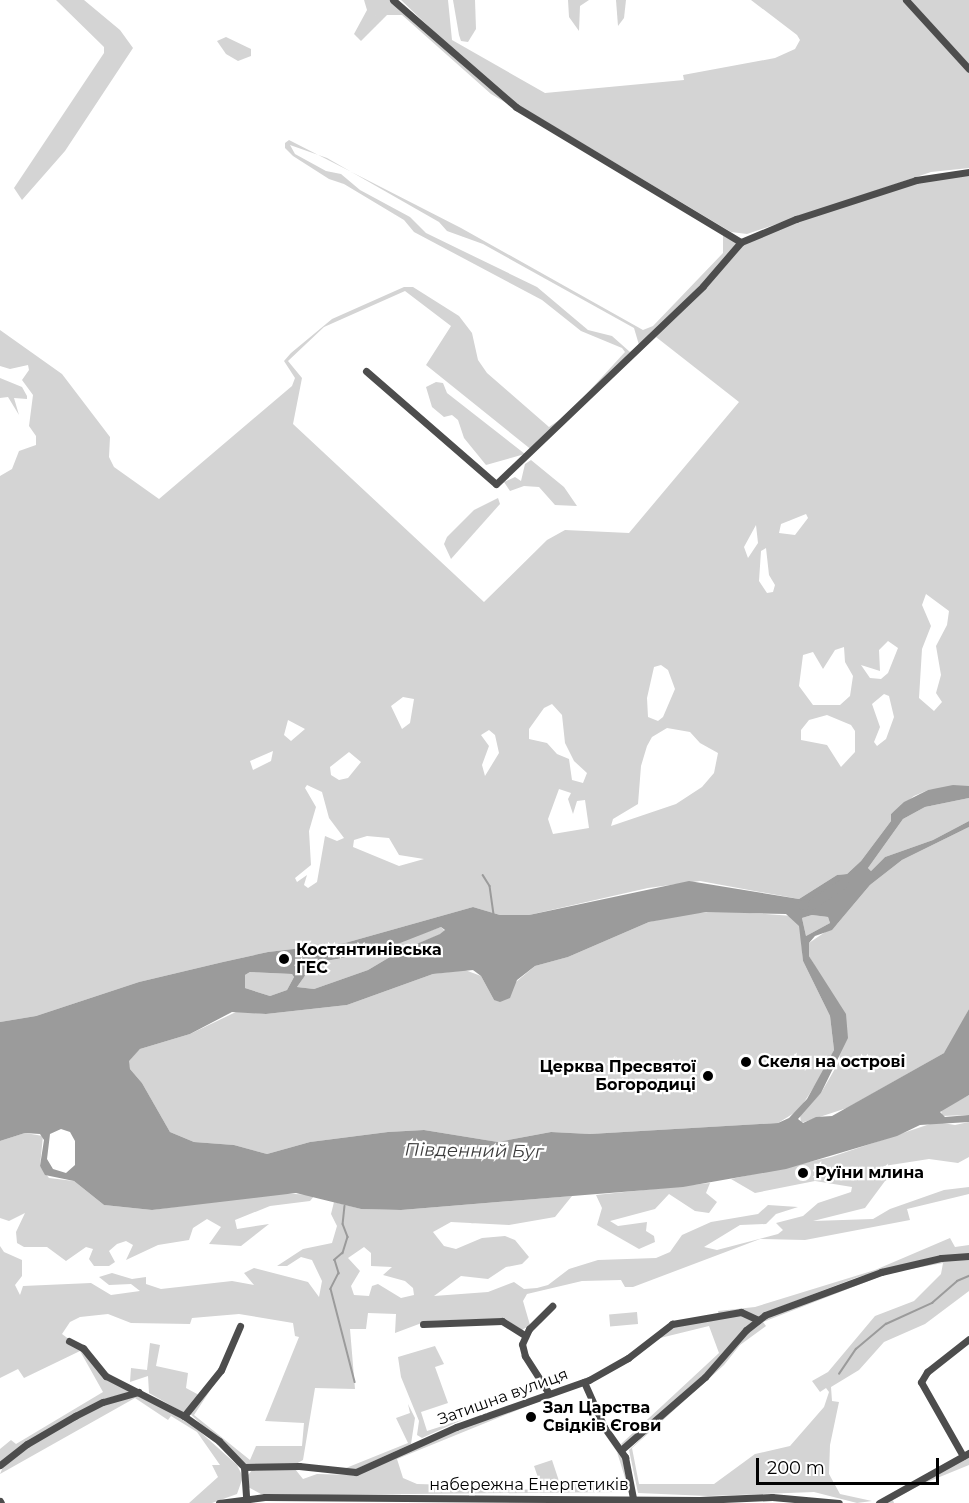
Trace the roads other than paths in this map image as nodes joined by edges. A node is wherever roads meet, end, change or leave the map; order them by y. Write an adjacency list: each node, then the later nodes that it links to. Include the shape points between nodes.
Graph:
1 (393, 0): 5 (street, via 516,107)
2 (906, 0): 3 (street)
3 (969, 69)
4 (969, 172): 5 (street, via 916,180 796,219)
5 (741, 242): 6 (street, via 704,286 496,484)
6 (366, 371)
7 (969, 1256): 9 (street, via 941,1258 868,1276)
8 (552, 1306): 12 (street)
9 (758, 1320): 15 (street, Затишна вулиця, via 741,1312 677,1322); 19 (street, via 705,1377)
10 (423, 1324): 12 (street, via 502,1321)
11 (240, 1326): 18 (street, via 221,1370)
12 (524, 1335): 17 (street, via 525,1356)
13 (969, 1339): 20 (street, via 927,1372 921,1382)
14 (69, 1341): 16 (street, via 83,1348 103,1373)
15 (584, 1382): 17 (street, Затишна вулиця); 19 (street, via 604,1426)
16 (139, 1392): 18 (street); 21 (street, via 103,1402 75,1416)
17 (548, 1392): 22 (street, Затишна вулиця, via 456,1427 356,1472 299,1466)
18 (184, 1416): 22 (street, via 219,1441)
19 (621, 1450): 24 (street)
20 (966, 1454): 29 (street)
21 (0, 1465)
22 (244, 1467): 23 (street)
23 (246, 1497): 24 (street, набережна Енергетиків); 27 (street, набережна Енергетиків)
24 (633, 1498): 25 (street, набережна Енергетиків)
25 (654, 1501): 26 (street, набережна Енергетиків, via 772,1497)
26 (829, 1502): 28 (street, набережна Енергетиків)
27 (219, 1503)
28 (839, 1503)
29 (879, 1503)

